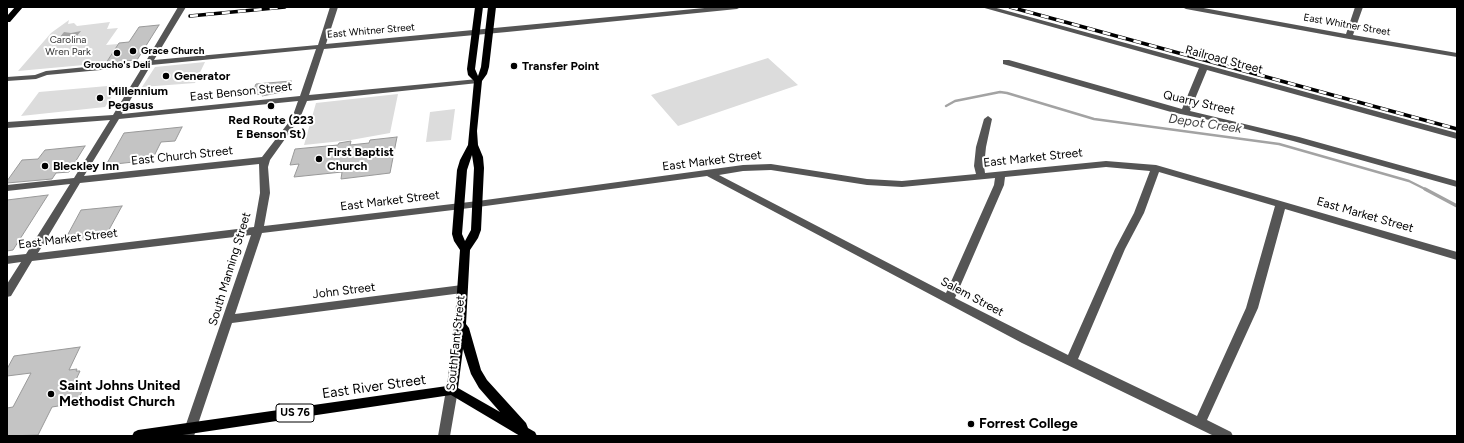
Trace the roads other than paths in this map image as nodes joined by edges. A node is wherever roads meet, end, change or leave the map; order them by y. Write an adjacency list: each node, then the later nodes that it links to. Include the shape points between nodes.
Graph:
1 (10, 7): 12 (main road)
2 (19, 7): 13 (main road)
3 (182, 7): 20 (street)
4 (334, 7): 17 (street)
5 (479, 7): 15 (main road, South Fant Street)
6 (492, 7): 14 (main road, South Fant Street)
7 (737, 7): 14 (street, East Whitner Street)
8 (985, 7): 21 (street, Railroad Street)
9 (1186, 7): 11 (street, East Whitner Street)
10 (1359, 7): 16 (street)
11 (1207, 9): 16 (street, East Whitner Street)
12 (7, 11)
13 (7, 20)
14 (490, 31): 15 (street, East Whitner Street); 23 (main road, South Fant Street, via 485,67)
15 (476, 33): 17 (street, East Whitner Street); 23 (main road, South Fant Street, via 471,69 472,75)
16 (1349, 37): 18 (street, East Whitner Street)
17 (321, 47): 20 (street, East Whitner Street); 24 (street)
18 (1457, 55)
19 (1006, 62): 25 (street, Quarry Street)
20 (148, 63): 22 (street, East Whitner Street); 26 (street)
21 (1204, 67): 25 (street); 29 (street, Railroad Street)
22 (7, 79)
23 (478, 80): 24 (street, East Benson Street); 30 (main road, South Fant Street)
24 (304, 98): 26 (street, East Benson Street); 31 (street, via 296,118)
25 (1185, 112): 37 (street, Quarry Street, via 1296,139)
26 (117, 117): 28 (street, East Benson Street); 36 (street)
27 (988, 119): 35 (street, via 981,148)
28 (7, 125)
29 (1457, 136)
30 (473, 145): 39 (main road, South Fant Street, via 479,168); 41 (main road, South Fant Street, via 462,170)
31 (265, 160): 36 (street, East Church Street); 42 (street, South Manning Street, via 265,193)
32 (1156, 168): 34 (street, East Market Street, via 1106,164); 40 (street, East Market Street); 52 (street, via 1139,213 1120,249)
33 (708, 173): 35 (street, East Market Street, via 771,167 867,182 902,184); 39 (street, East Market Street); 49 (street, Salem Street)
34 (1000, 174): 35 (street, East Market Street); 49 (street, via 999,185)
35 (981, 176)
36 (78, 181): 38 (street, East Church Street); 45 (street)
37 (1457, 184)
38 (7, 188)
39 (478, 204): 41 (street, East Market Street); 43 (main road, South Fant Street, via 476,230)
40 (1281, 204): 44 (street, East Market Street); 54 (street, via 1252,308)
41 (460, 206): 42 (street, East Market Street); 43 (main road, South Fant Street, via 457,234)
42 (258, 230): 45 (street, East Market Street); 50 (street, South Manning Street)
43 (465, 249): 47 (main road, South Fant Street)
44 (1457, 256)
45 (30, 257): 46 (street, East Market Street); 48 (street)
46 (7, 260)
47 (462, 289): 50 (street, John Street); 51 (main road, South Fant Street)
48 (7, 293)
49 (949, 300): 52 (street, Salem Street)
50 (229, 319): 55 (street, South Manning Street)
51 (461, 319): 53 (main road, South Fant Street); 58 (main road, via 475,371 483,384)
52 (1071, 361): 54 (street, Salem Street)
53 (452, 390): 55 (main road, East River Street / US 76); 57 (street, South Fant Street); 58 (main road)
54 (1200, 422): 59 (street, Salem Street)
55 (190, 432): 56 (main road, East River Street / US 76)
56 (138, 436)
57 (444, 436)
58 (531, 436)
59 (1228, 436)

